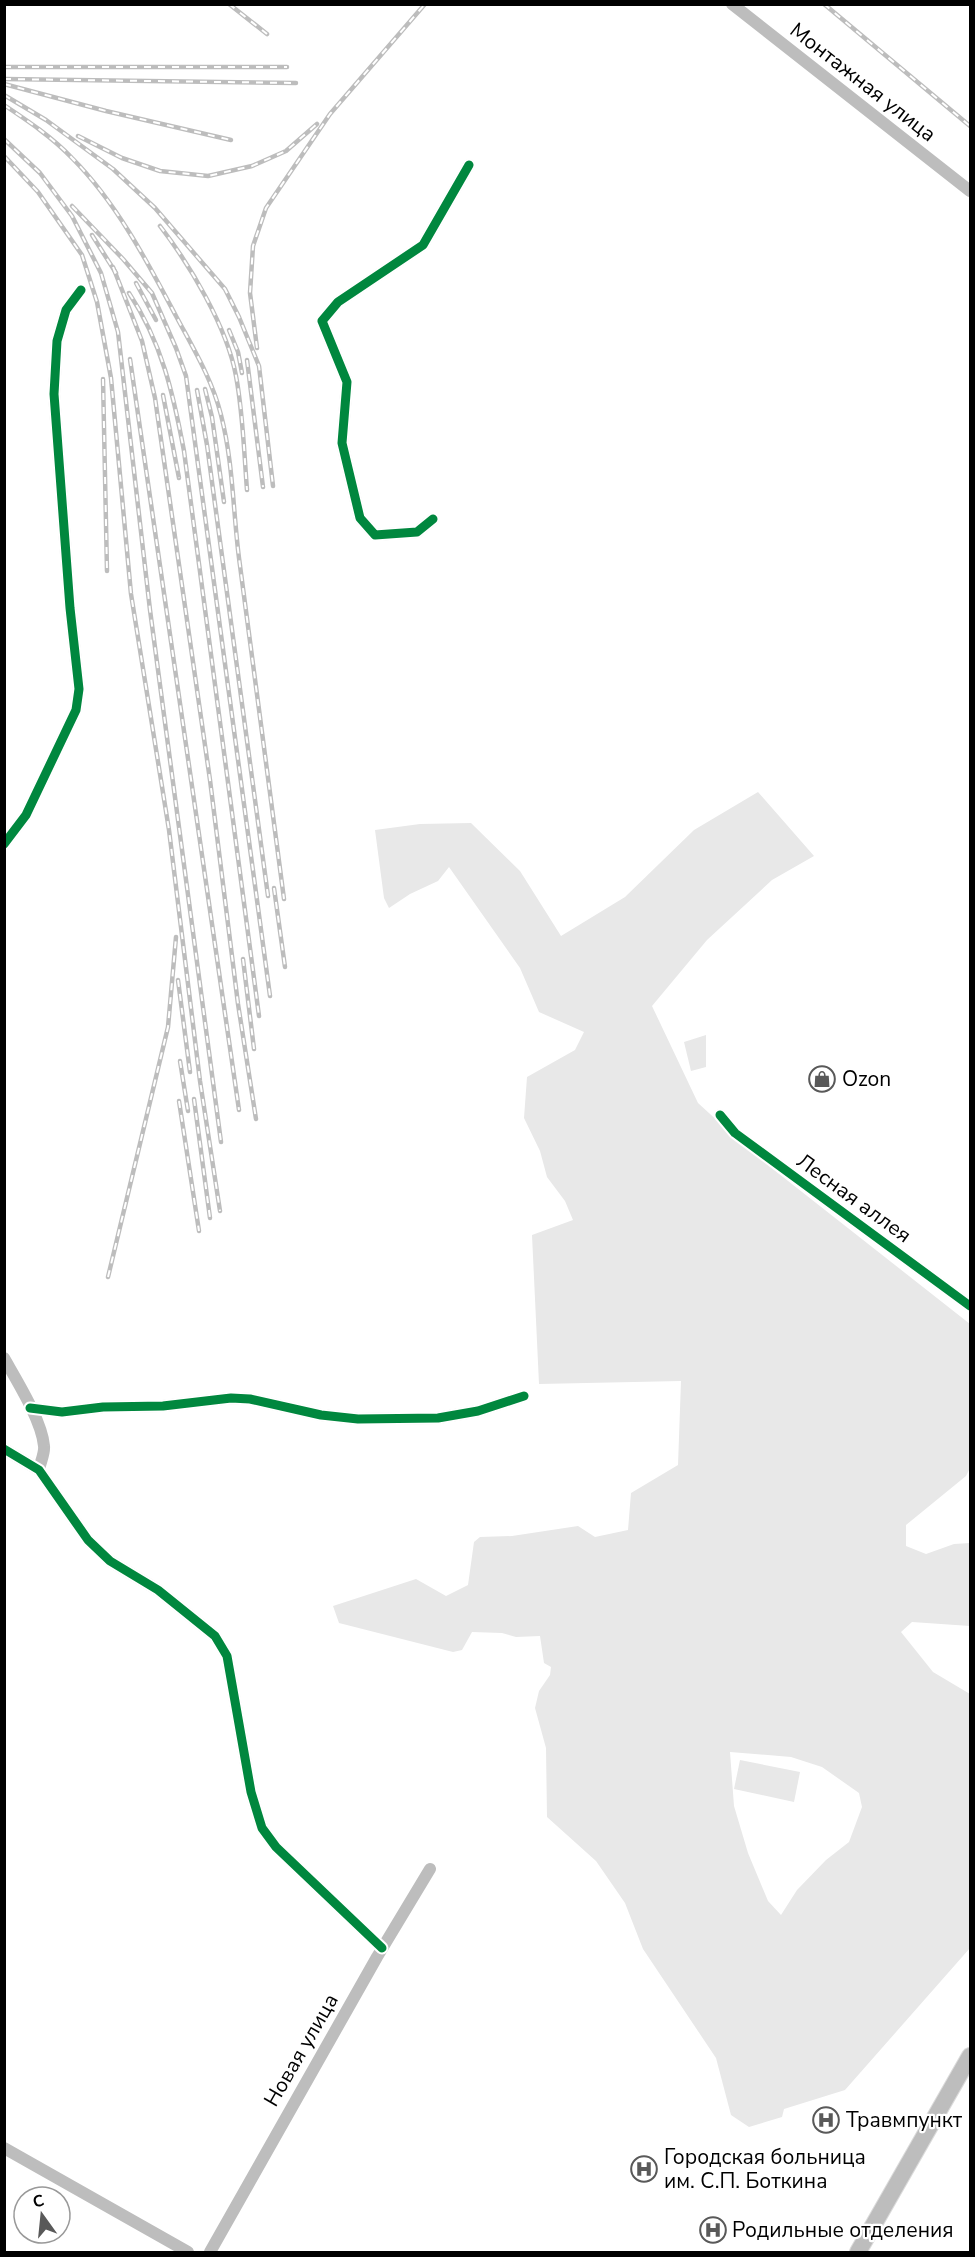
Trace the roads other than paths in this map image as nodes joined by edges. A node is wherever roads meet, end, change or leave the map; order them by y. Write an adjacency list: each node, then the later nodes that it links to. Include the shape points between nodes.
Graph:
1 (732, 4): 3 (street, Монтажная улица)
2 (469, 165): 5 (street, via 423,245 338,302 322,321 347,382 342,443 360,518 375,536 417,532)
3 (970, 191)
4 (81, 290): 6 (street, via 66,310 57,341 54,394 79,689 76,710 26,815)
5 (434, 519)
6 (4, 844)
7 (720, 1115): 8 (street, Лесная аллея, via 735,1133)
8 (970, 1306)
9 (4, 1358): 11 (street)
10 (524, 1396): 11 (street, via 438,1418 358,1419 250,1399 62,1412)
11 (30, 1408): 13 (street, via 44,1447)
12 (4, 1449): 13 (street)
13 (39, 1470): 15 (street, via 88,1540 110,1562 159,1590 214,1636 227,1656 243,1756 262,1828 276,1847)
14 (430, 1869): 15 (street, Новая улица)
15 (382, 1948): 19 (street, Новая улица)
16 (970, 2056): 20 (main road)
17 (4, 2148): 18 (street)
18 (189, 2253)
19 (210, 2253)
20 (858, 2253)

